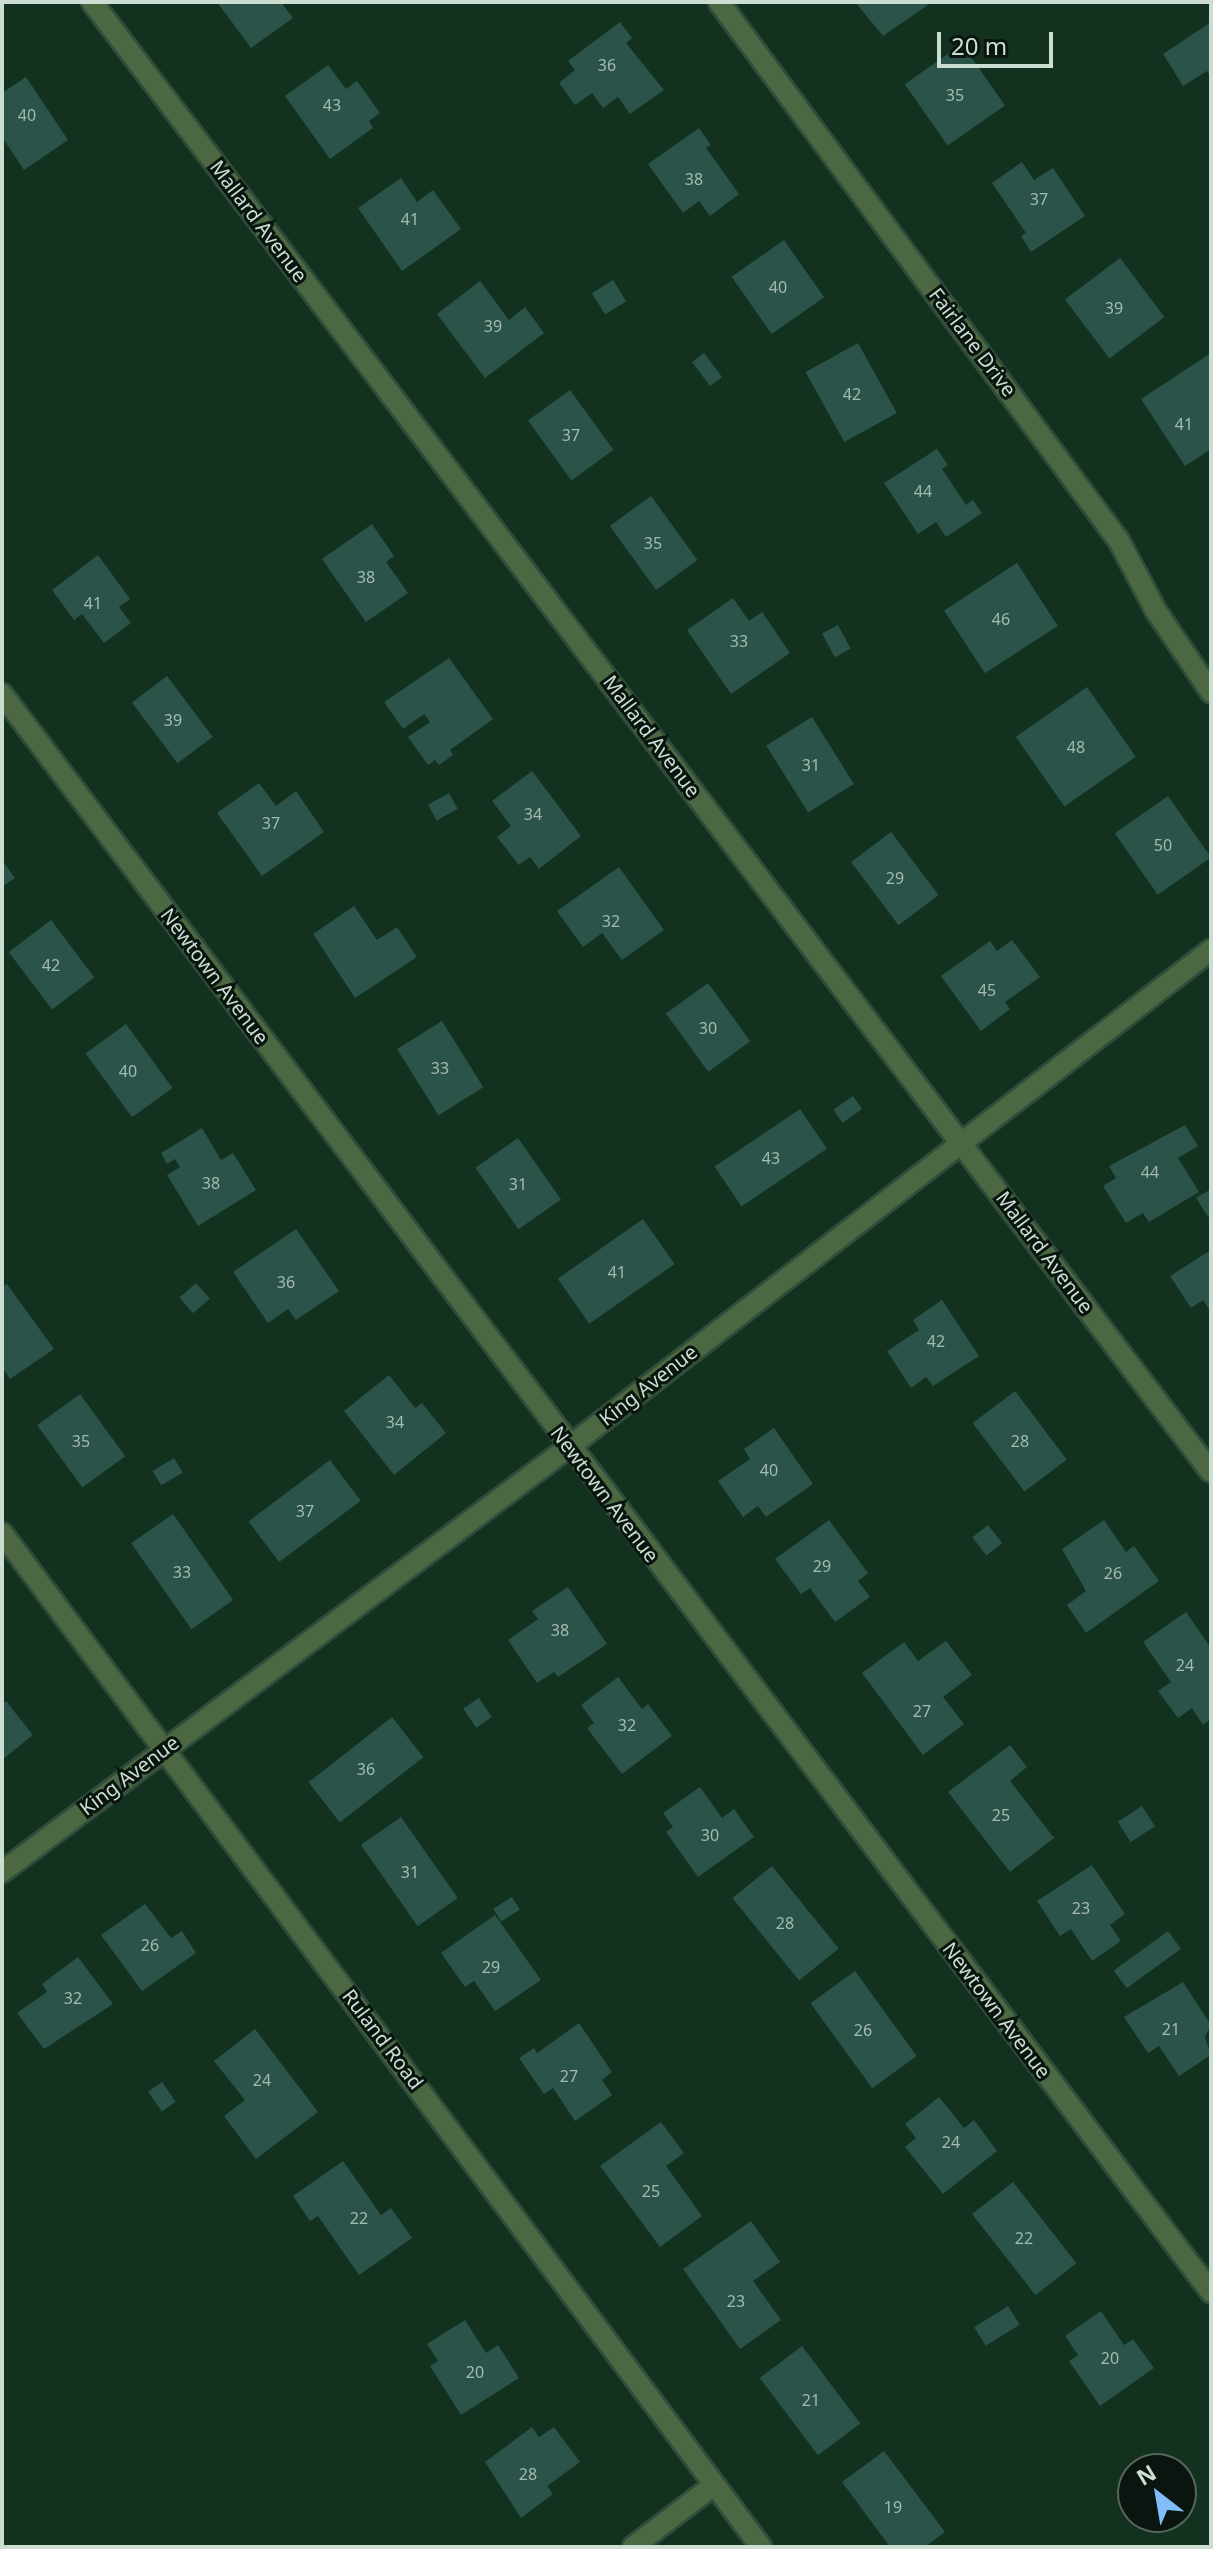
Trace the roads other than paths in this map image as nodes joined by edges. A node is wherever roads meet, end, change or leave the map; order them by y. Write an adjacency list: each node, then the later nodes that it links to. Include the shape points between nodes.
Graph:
1 (92, 2): 6 (street, Mallard Avenue)
2 (719, 2): 3 (street, Fairlane Drive, via 1119,541 1156,611)
3 (1211, 692)
4 (2, 694): 7 (street, Newtown Avenue)
5 (1211, 950): 6 (street, King Avenue)
6 (961, 1140): 7 (street, King Avenue); 8 (street, Mallard Avenue)
7 (569, 1447): 10 (street, King Avenue); 12 (street, Newtown Avenue)
8 (1211, 1472)
9 (2, 1533): 10 (street, Ruland Road)
10 (166, 1746): 11 (street, King Avenue); 13 (street, Ruland Road)
11 (2, 1872)
12 (1211, 2292)
13 (714, 2485): 14 (street); 15 (street, Ruland Road)
14 (633, 2547)
15 (761, 2547)

